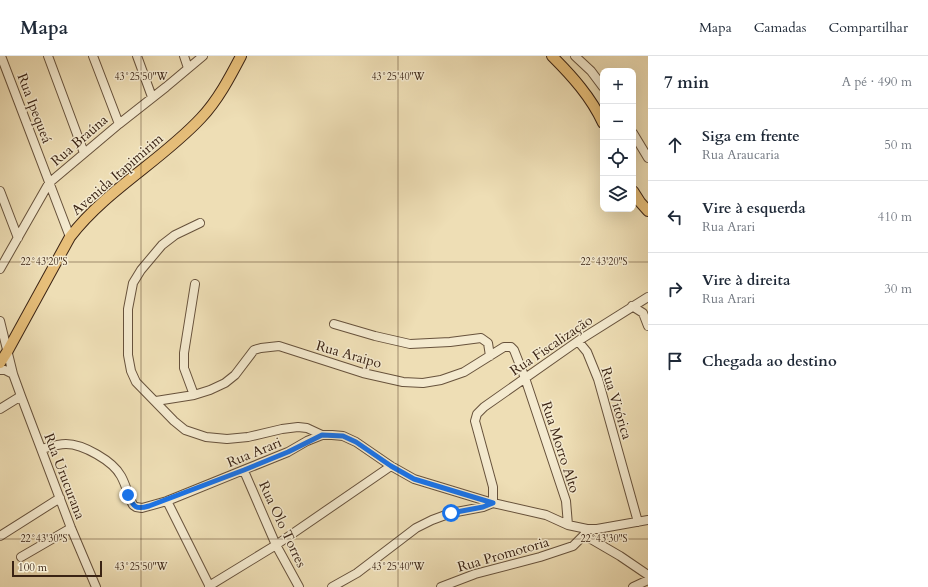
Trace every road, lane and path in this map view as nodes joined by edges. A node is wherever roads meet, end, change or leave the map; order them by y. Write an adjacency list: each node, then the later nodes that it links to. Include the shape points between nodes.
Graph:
1 (1, 56): 19 (street, Rua Ipequeá)
2 (48, 56): 17 (street)
3 (93, 56): 14 (street)
4 (136, 56): 12 (street)
5 (184, 56): 10 (street)
6 (203, 56): 10 (street, Rua Braúna)
7 (552, 56): 13 (main road, via 572,76)
8 (576, 56): 11 (street)
9 (238, 58): 24 (main road, Avenida Itapimirim, via 222,90 202,117 160,156 91,212)
10 (188, 68): 12 (street, Rua Braúna)
11 (600, 83)
12 (152, 97): 14 (street, Rua Braúna)
13 (600, 118)
14 (118, 124): 17 (street, Rua Braúna)
15 (636, 136): 16 (street)
16 (645, 147): 18 (street)
17 (84, 153): 19 (street, Rua Braúna)
18 (648, 158)
19 (49, 183): 24 (street, Rua Ipequeá); 25 (street, Rua Braúna)
20 (0, 191): 25 (street)
21 (636, 196): 22 (main road)
22 (648, 211)
23 (200, 223): 42 (street, via 175,235 162,245 141,270 131,291 128,309 128,355 131,371 136,382)
24 (70, 237): 34 (main road, Avenida Itapimirim)
25 (18, 238): 26 (street, Rua Braúna)
26 (0, 269)
27 (195, 284): 40 (street, via 184,352 184,368)
28 (648, 296): 29 (street, Rua Fiscalização)
29 (632, 306): 32 (street, via 643,314); 33 (street, Rua Fiscalização)
30 (0, 321): 34 (street, Rua Urucurana)
31 (334, 324): 35 (street, via 410,344 481,338 488,343)
32 (648, 326)
33 (578, 341): 39 (street, Rua Fiscalização); 52 (street, Rua Vitórica, via 587,352 598,379)
34 (7, 352): 36 (main road, Avenida Itapimirim); 38 (street, Rua Urucurana)
35 (490, 356): 39 (street, Rua Araipo, via 504,347 511,347); 40 (street, Rua Araipo, via 464,372 423,383 403,382 363,373 279,346 261,348 254,350 235,376 210,390)
36 (0, 363)
37 (0, 370): 38 (street)
38 (13, 374): 41 (street, Rua Urucurana)
39 (525, 378): 50 (street, Rua Fiscalização, via 484,407 475,421 493,487); 53 (street, Rua Morro Alto, via 566,501)
40 (194, 395): 42 (street, Rua Araipo)
41 (21, 396): 43 (street); 45 (street, Rua Urucurana)
42 (156, 401): 44 (street, via 185,430 206,437 248,438 298,427)
43 (0, 409)
44 (322, 435): 46 (street, Rua Arari, via 343,436); 47 (street, Rua Arari)
45 (42, 449): 48 (street, Rua Urucurana); 49 (street, Rua Arari, via 66,444 76,445 95,454 114,467 121,476 133,505 138,508)
46 (391, 466): 50 (street, Rua Arari, via 414,479); 58 (street)
47 (244, 470): 49 (street, Rua Arari); 58 (street, Rua Olo Torres)
48 (60, 498): 55 (street, Rua Urucurana); 57 (street)
49 (167, 501): 62 (street)
50 (493, 503): 53 (street, Rua Arari, via 546,515); 65 (street, via 451,513 416,528 357,572)
51 (648, 520): 52 (street)
52 (638, 522): 56 (street)
53 (568, 525): 56 (street, Rua Arari)
54 (0, 526): 57 (street)
55 (71, 528): 59 (street); 63 (street, Rua Urucurana)
56 (585, 532): 60 (street); 66 (street, Rua Promotoria, via 573,546 475,574)
57 (2, 535)
58 (276, 545): 62 (street); 64 (street, Rua Olo Torres)
59 (21, 557)
60 (648, 575)
61 (648, 580): 67 (street)
62 (209, 586)
63 (96, 587)
64 (299, 587)
65 (332, 587)
66 (441, 587)
67 (633, 587)

